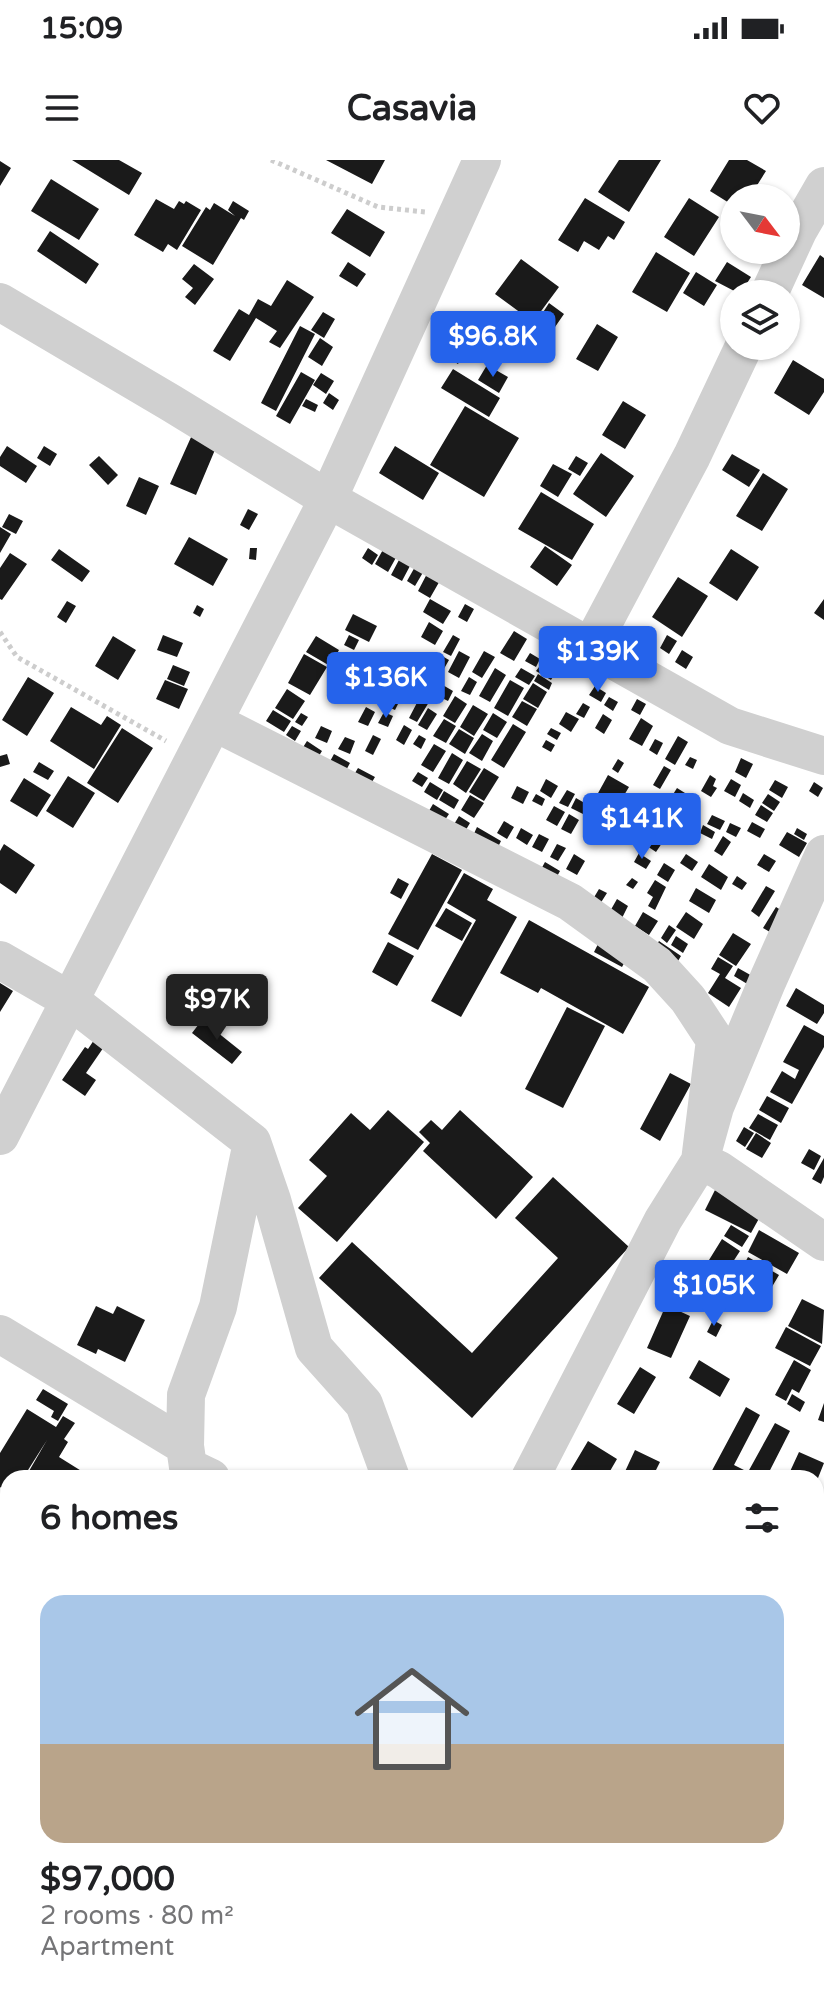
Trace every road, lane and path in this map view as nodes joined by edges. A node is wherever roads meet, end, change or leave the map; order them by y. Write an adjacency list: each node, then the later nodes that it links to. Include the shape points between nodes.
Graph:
1 (271, 160): 4 (path, via 378,207)
2 (482, 160): 4 (street)
3 (824, 186): 5 (street)
4 (457, 215): 8 (street)
5 (775, 280)
6 (0, 302): 8 (street)
7 (737, 360): 10 (street)
8 (328, 499): 10 (street); 11 (street)
9 (0, 632): 13 (path, via 17,657)
10 (591, 646): 12 (street, via 730,726)
11 (214, 722): 13 (street); 19 (street, via 570,902 657,965 715,1040)
12 (824, 756)
13 (195, 758): 16 (street)
14 (824, 854): 19 (street, via 715,1107)
15 (0, 960): 16 (street)
16 (71, 1001): 17 (street); 18 (street)
17 (0, 1136)
18 (252, 1142): 22 (street, via 218,1307 186,1395); 23 (street, via 314,1348 364,1404)
19 (700, 1161): 20 (street); 24 (street, via 663,1220)
20 (824, 1242)
21 (0, 1334): 22 (street)
22 (191, 1467)
23 (388, 1470)
24 (534, 1470)

